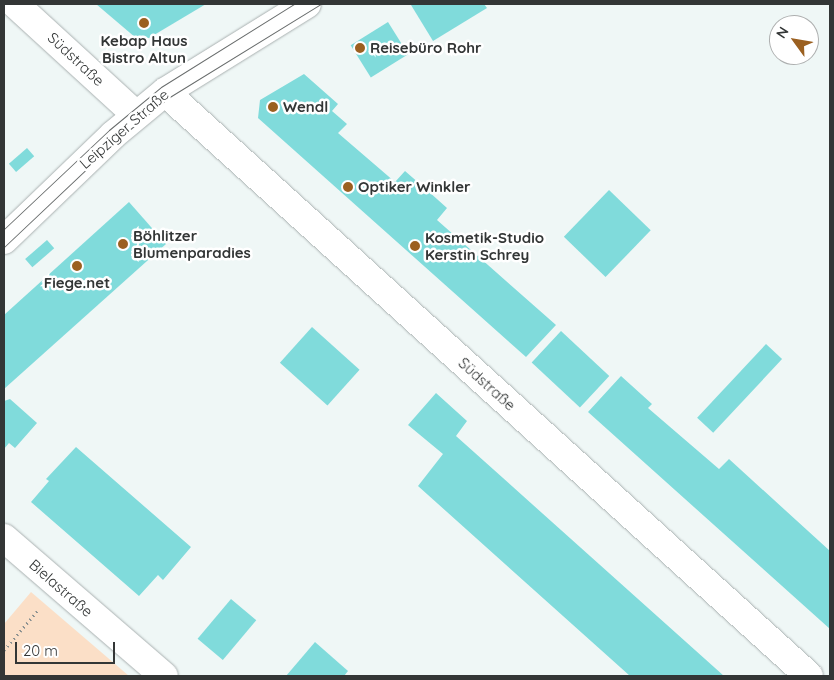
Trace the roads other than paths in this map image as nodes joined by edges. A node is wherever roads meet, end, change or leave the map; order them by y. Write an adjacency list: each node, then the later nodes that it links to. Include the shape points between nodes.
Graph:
1 (15, 4): 4 (street, Südstraße)
2 (307, 4): 3 (street, Leipziger Straße)
3 (165, 92): 4 (street, Leipziger Straße); 8 (street, Südstraße)
4 (136, 115): 5 (street, Leipziger Straße)
5 (4, 240)
6 (5, 543): 7 (street, Bielastraße)
7 (164, 676)
8 (809, 676)

